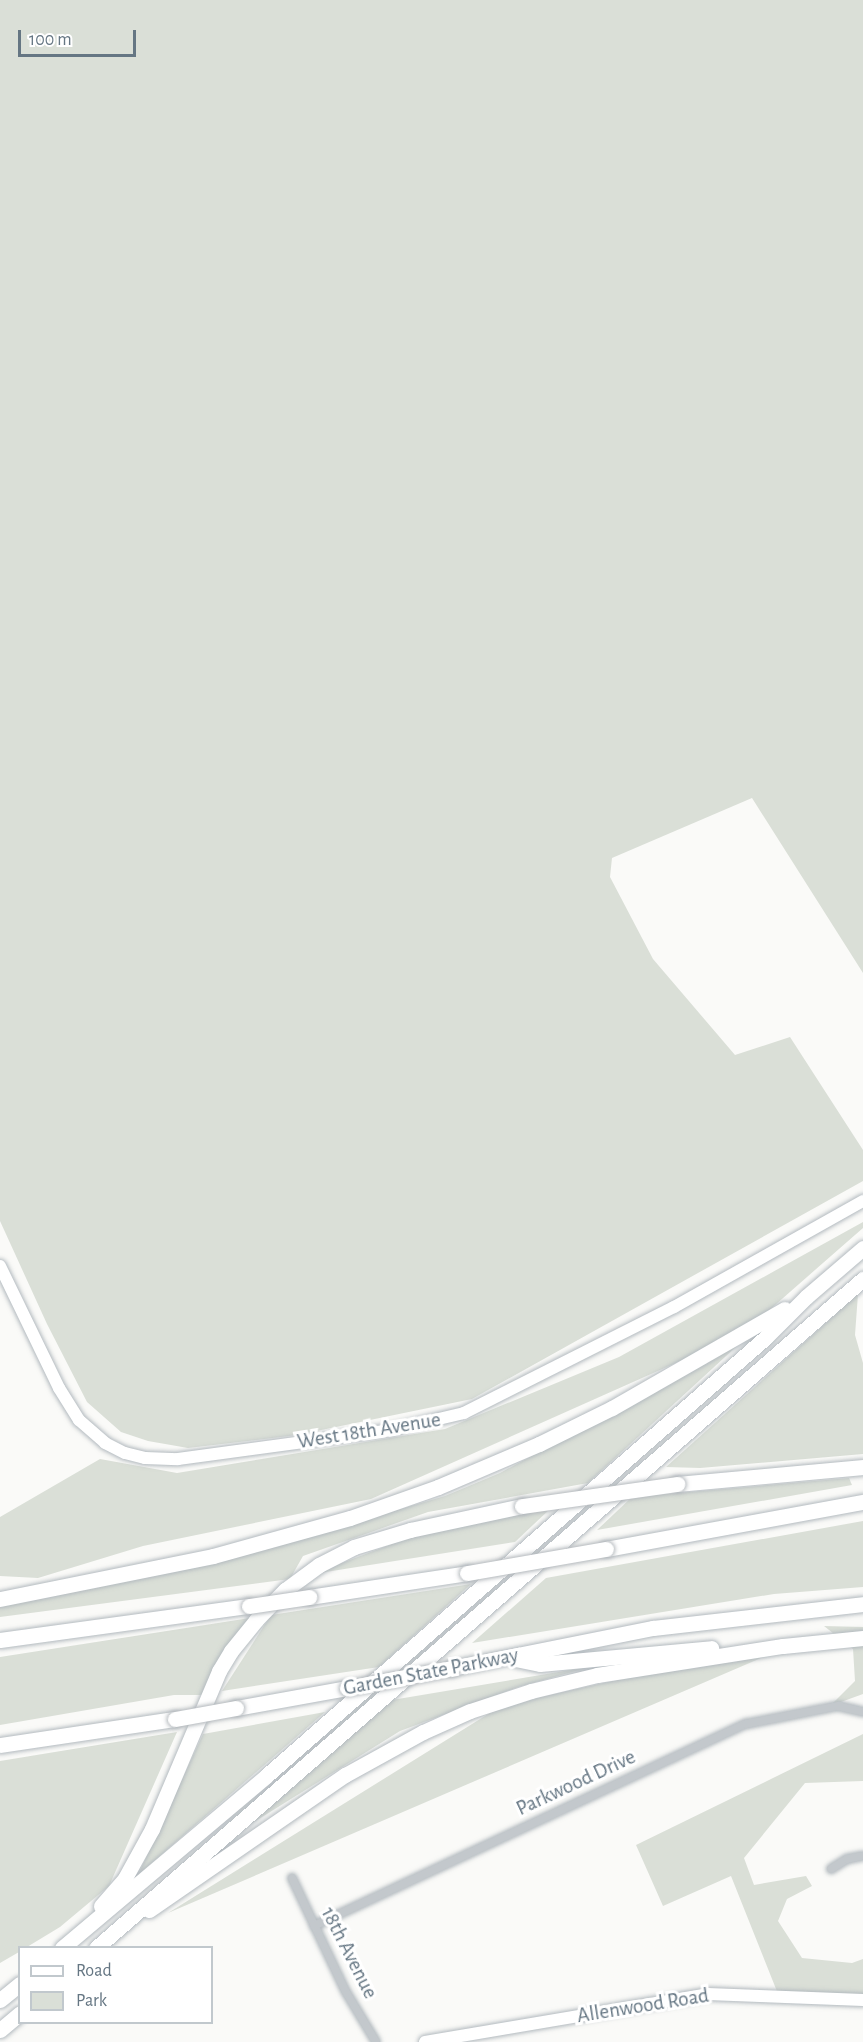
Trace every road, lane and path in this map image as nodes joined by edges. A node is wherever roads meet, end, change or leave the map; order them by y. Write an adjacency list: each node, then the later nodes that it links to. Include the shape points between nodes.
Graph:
1 (863, 1201): 3 (street, West 18th Avenue, via 674,1307 464,1413 392,1430 178,1460 125,1453 105,1443 79,1420 59,1388)
2 (863, 1248): 5 (highway)
3 (0, 1266)
4 (863, 1279): 22 (highway)
5 (806, 1297): 8 (highway, via 612,1408 438,1487 350,1518 213,1556); 20 (highway, via 766,1337 275,1768)
6 (863, 1467): 21 (highway, bridge, via 677,1484 522,1506 364,1543 319,1565 285,1590 239,1639 219,1671 164,1804 125,1878)
7 (863, 1502): 11 (highway, bridge, via 467,1573)
8 (0, 1599)
9 (863, 1604): 13 (highway, Garden State Parkway, via 653,1628)
10 (863, 1638): 12 (highway)
11 (0, 1640)
12 (783, 1646): 13 (highway, via 686,1650 540,1664); 23 (highway, via 566,1681 444,1721 345,1775)
13 (509, 1657): 15 (highway, Garden State Parkway, bridge, via 175,1719)
14 (863, 1712): 19 (street, Parkwood Drive, via 838,1706 746,1724)
15 (0, 1745)
16 (863, 1856): 17 (street, via 847,1859)
17 (831, 1869)
18 (292, 1878): 19 (street, 18th Avenue)
19 (314, 1926): 29 (street, 18th Avenue)
20 (63, 1946)
21 (63, 1946)
22 (97, 1946)
23 (97, 1946)
24 (18, 1986): 25 (highway)
25 (0, 2000)
26 (863, 2000): 30 (street, Allenwood Road, via 706,1994)
27 (18, 2015): 28 (highway)
28 (0, 2030)
29 (376, 2042)
30 (425, 2042)

